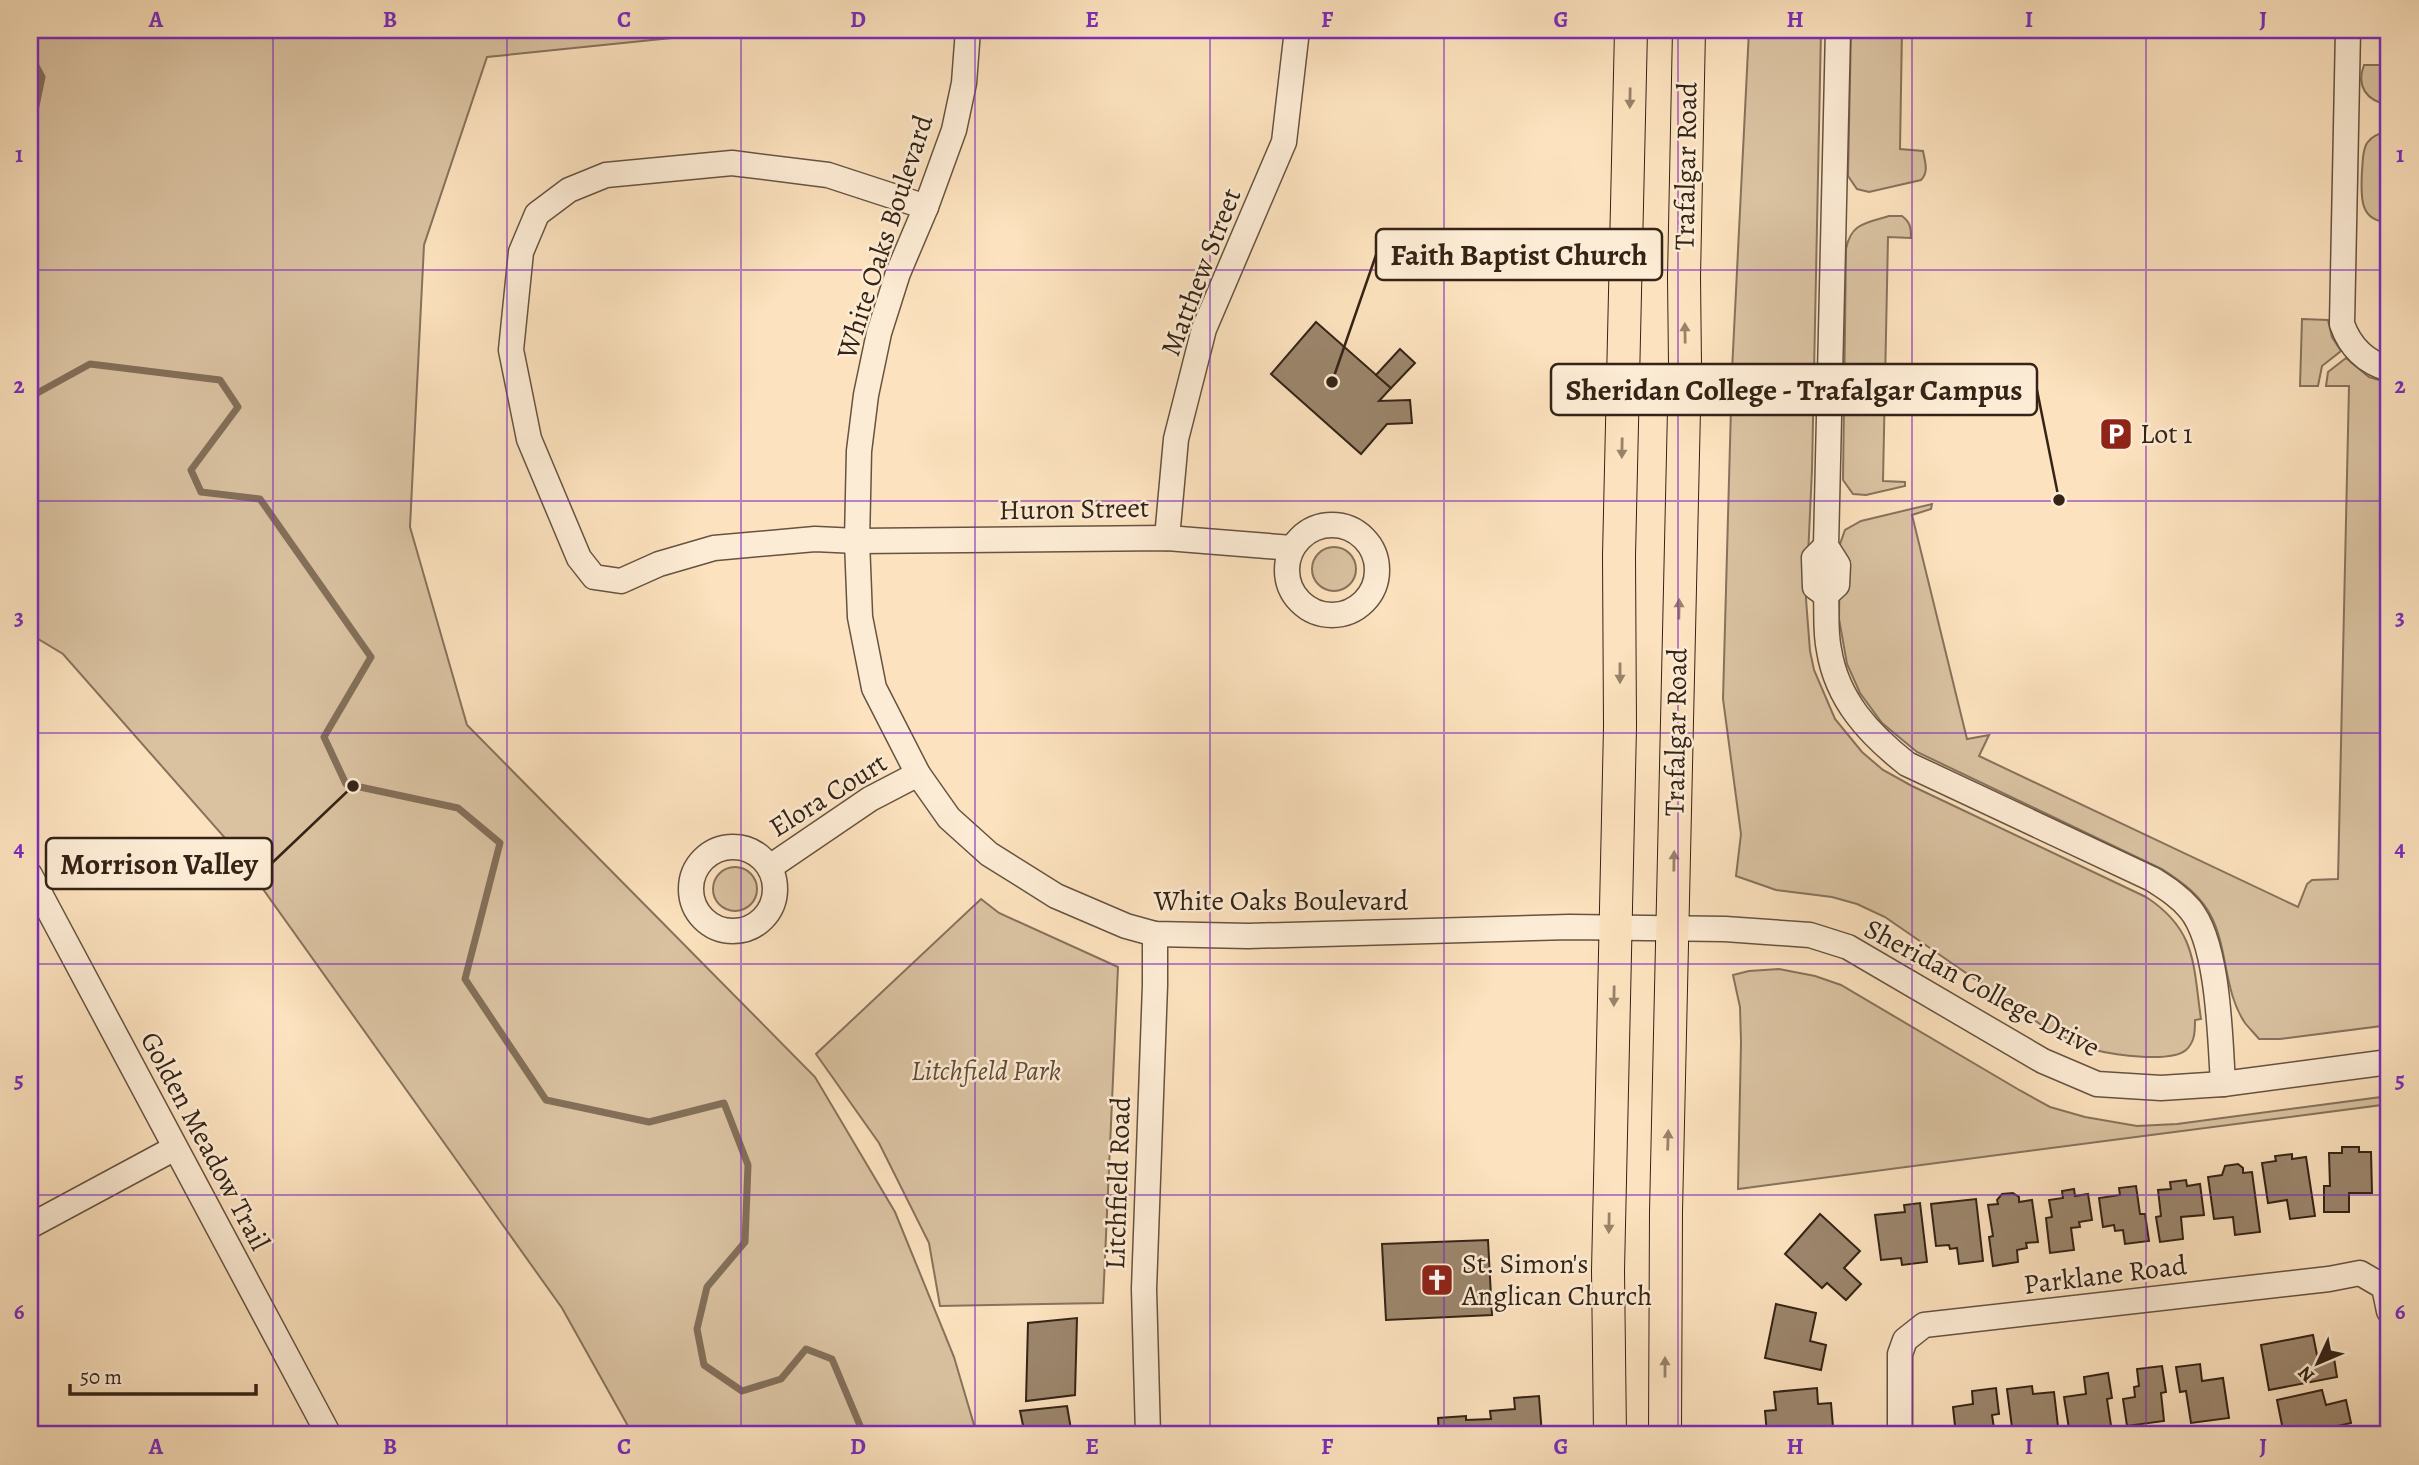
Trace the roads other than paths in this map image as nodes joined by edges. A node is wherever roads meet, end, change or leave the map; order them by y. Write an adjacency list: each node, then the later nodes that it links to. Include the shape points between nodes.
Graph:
1 (968, 30): 7 (street, White Oaks Boulevard, via 954,130)
2 (1297, 30): 9 (street, Matthew Street, via 1284,142 1205,330 1176,439)
3 (1631, 30): 15 (main road, Trafalgar Road, one-way to 15)
4 (1689, 30): 16 (main road, Trafalgar Road, one-way to 4)
5 (1838, 30): 19 (street, via 1826,546 1838,565 1837,585 1826,595 1828,648 1834,670 1854,713 1907,764 2152,879 2192,911 2208,948)
6 (2348, 30): 8 (street, via 2342,324 2353,347 2374,364)
7 (926, 207): 10 (street, White Oaks Boulevard, via 898,273 866,395); 10 (street, Huron Street, via 828,175 732,163 606,175 569,190 537,214 522,252 511,350 529,439 579,558 594,577 621,581 714,548 816,538)
8 (2389, 369)
9 (1167, 538): 10 (street, Huron Street); 11 (street, Huron Street)
10 (856, 541): 12 (street, White Oaks Boulevard, via 860,617 874,688)
11 (1292, 548)
12 (918, 774): 13 (street, Elora Court, via 870,799); 17 (street, White Oaks Boulevard, via 949,818 989,854 1056,896)
13 (770, 867)
14 (30, 874): 20 (street, Golden Meadow Trail)
15 (1615, 928): 16 (street, White Oaks Boulevard); 17 (street, White Oaks Boulevard); 25 (main road, Trafalgar Road, one-way to 25, via 1608,1270)
16 (1673, 929): 19 (street, Sheridan College Drive, via 1810,935 1848,947 2043,1061 2097,1084 2161,1088); 26 (main road, Trafalgar Road, one-way to 16)
17 (1155, 934): 24 (street, Litchfield Road, via 1144,1289)
18 (2389, 1062): 19 (street, Sheridan College Drive)
19 (2223, 1084)
20 (176, 1148): 21 (street); 23 (street, Golden Meadow Trail)
21 (30, 1226)
22 (2389, 1311): 27 (street, Parklane Road, via 2384,1287 2360,1273 1924,1325 1905,1340 1900,1354)
23 (329, 1435)
24 (1148, 1435)
25 (1610, 1435)
26 (1665, 1435)
27 (1900, 1435)

